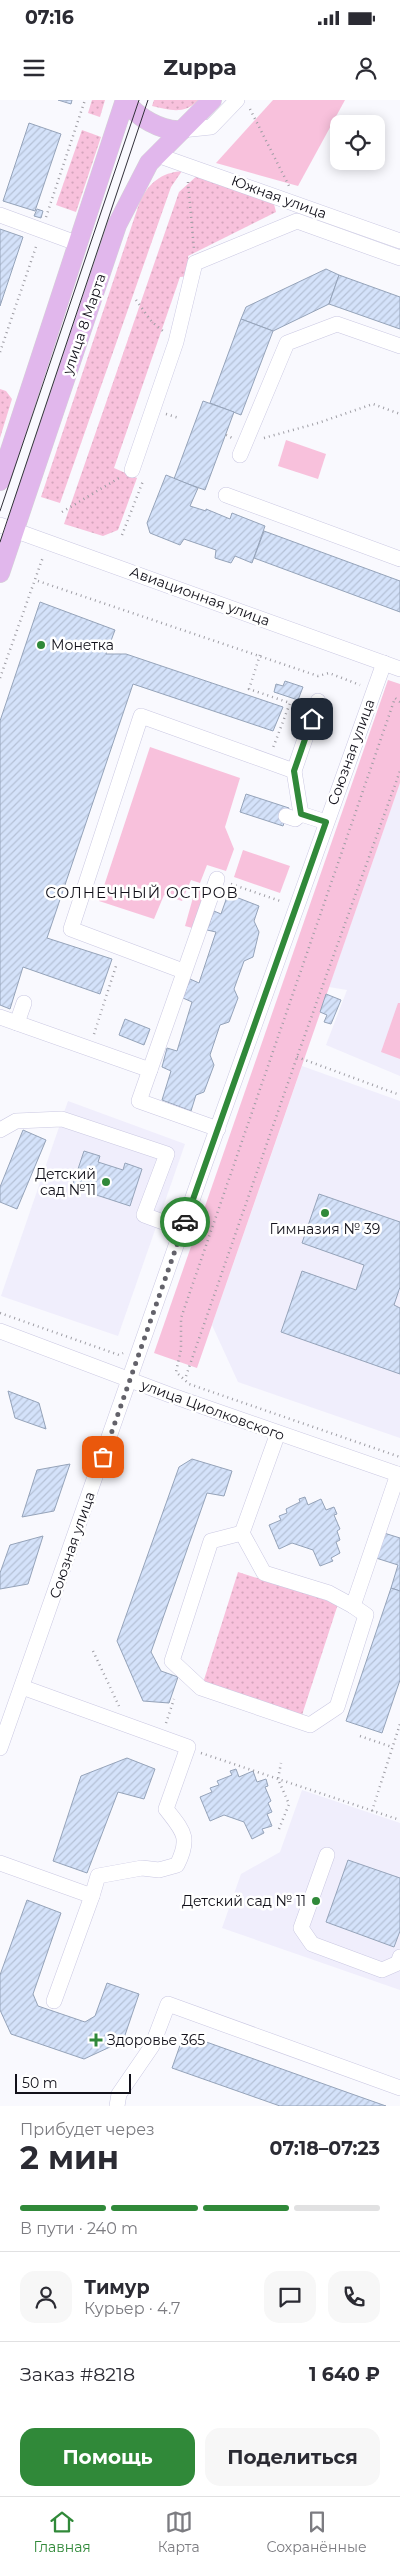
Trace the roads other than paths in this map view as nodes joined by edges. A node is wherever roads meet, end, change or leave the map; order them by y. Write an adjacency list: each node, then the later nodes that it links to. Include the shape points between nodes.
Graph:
1 (125, 100): 4 (main road, via 150,121 166,129); 8 (main road)
2 (212, 100): 4 (main road, улица 8 Марта)
3 (242, 102): 4 (street, via 211,127)
4 (182, 130): 5 (main road, улица 8 Марта)
5 (157, 154): 7 (street, Южная улица); 15 (main road, улица 8 Марта, via 149,163 118,225)
6 (0, 215): 8 (street)
7 (400, 241)
8 (78, 244): 13 (main road)
9 (400, 258): 12 (street, via 297,220 195,263)
10 (400, 346): 11 (street, via 336,324 287,343)
11 (243, 448)
12 (139, 473)
13 (0, 481)
14 (226, 495): 16 (street)
15 (7, 527): 17 (main road, улица 8 Марта); 18 (street, Авиационная улица)
16 (400, 559)
17 (0, 573)
18 (384, 663): 19 (street, Авиационная улица); 22 (street, Союзная улица)
19 (400, 669)
20 (318, 701): 21 (street)
21 (294, 771): 22 (street, via 293,815); 24 (street, via 141,716 70,930)
22 (326, 822): 29 (street, Союзная улица)
23 (217, 879): 24 (street)
24 (183, 971): 28 (street)
25 (24, 1003): 27 (street)
26 (0, 1017): 27 (street)
27 (17, 1023): 28 (street)
28 (150, 1070): 29 (street, via 139,1101)
29 (218, 1129): 31 (street, Союзная улица)
30 (0, 1130): 31 (street, via 16,1121 62,1118 167,1154 144,1215)
31 (182, 1229): 33 (street, Союзная улица)
32 (0, 1331): 33 (street, улица Циолковского)
33 (130, 1380): 34 (street, улица Циолковского); 38 (street, Союзная улица)
34 (278, 1433): 35 (street, улица Циолковского); 36 (street)
35 (399, 1475): 37 (street)
36 (242, 1533): 37 (street, via 264,1573 329,1593); 37 (street, via 211,1541 172,1661 201,1688 310,1725 337,1706 366,1615)
37 (353, 1606)
38 (22, 1687): 39 (street, Союзная улица); 42 (street, via 188,1747 166,1808 185,1834 184,1850 177,1865 98,1876)
39 (0, 1748)
40 (327, 1855): 43 (street, via 301,1928 312,1944 382,1970 398,1963)
41 (0, 1863): 42 (street)
42 (92, 1896): 44 (street)
43 (400, 1957)
44 (54, 2001)
45 (400, 2088): 46 (street, via 168,2004 152,2046 119,2094)
46 (117, 2106)

